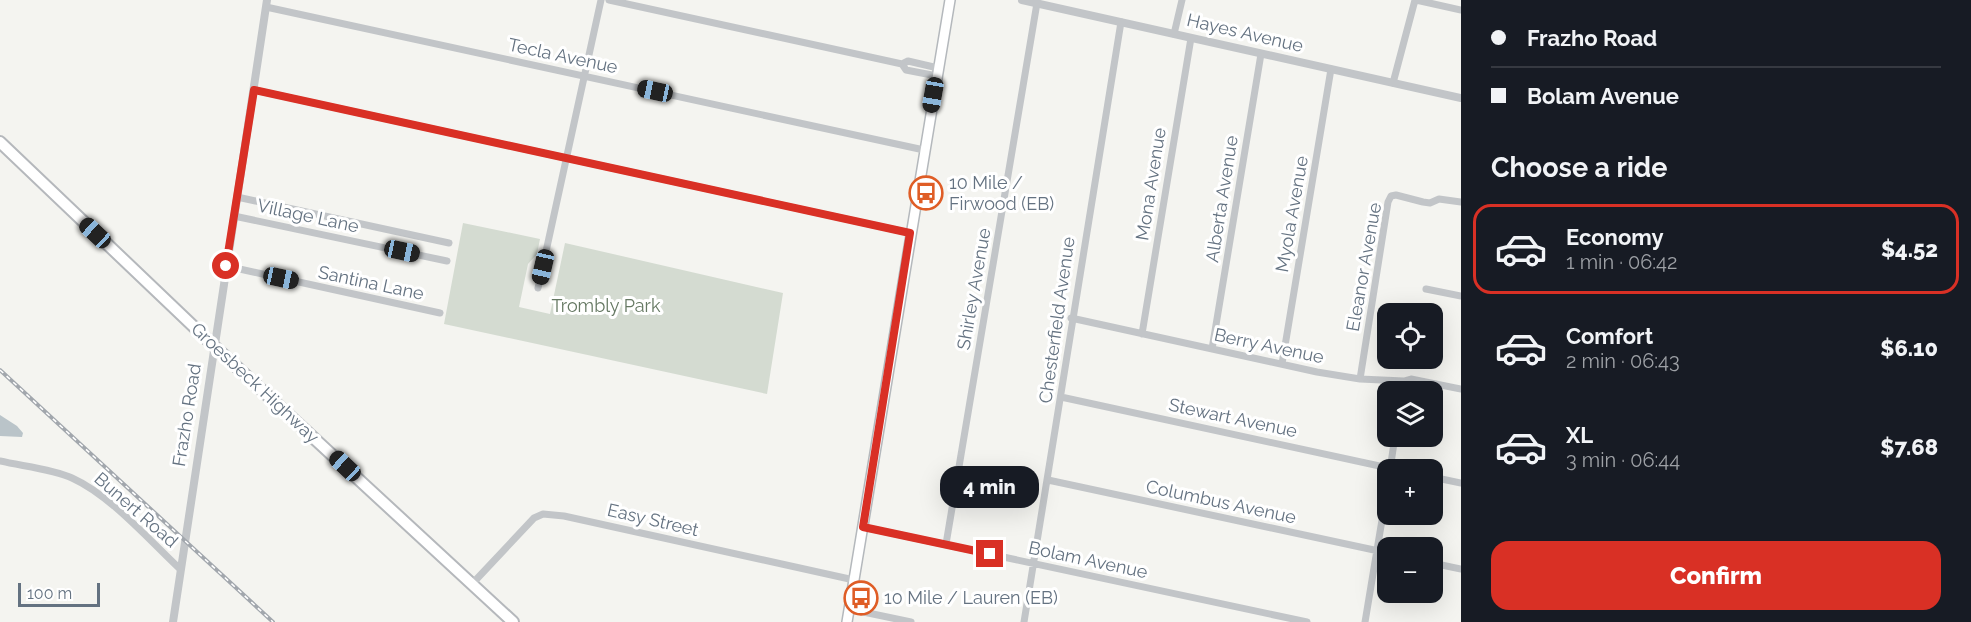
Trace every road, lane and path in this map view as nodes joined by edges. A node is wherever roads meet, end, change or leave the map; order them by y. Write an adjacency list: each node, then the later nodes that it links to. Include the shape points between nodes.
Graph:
1 (601, 0): 16 (street)
2 (609, 0): 15 (street, via 902,64 906,70)
3 (950, 0): 15 (main road)
4 (1022, 0): 8 (street, Hayes Avenue)
5 (1182, 0): 11 (street)
6 (1415, 0): 9 (street); 17 (street)
7 (267, 3): 16 (street, Tecla Avenue); 18 (street, Frazho Road)
8 (1037, 3): 10 (street, Hayes Avenue); 51 (street, Shirley Avenue)
9 (1461, 10)
10 (1121, 22): 11 (street, Hayes Avenue); 34 (street, Chesterfield Avenue)
11 (1174, 34): 12 (street, Hayes Avenue)
12 (1191, 38): 13 (street, Hayes Avenue); 35 (street, Mona Avenue)
13 (1261, 54): 14 (street, Hayes Avenue); 37 (street, Alberta Avenue)
14 (1331, 69): 17 (street, Hayes Avenue); 38 (street, Myola Avenue)
15 (938, 72): 21 (main road)
16 (585, 76): 21 (street, Tecla Avenue); 22 (street)
17 (1394, 83): 19 (street, Hayes Avenue)
18 (254, 90): 22 (street); 23 (street, Frazho Road)
19 (1461, 98)
20 (0, 142): 36 (main road, Groesbeck Highway)
21 (924, 150): 26 (main road)
22 (566, 159): 26 (street); 30 (street)
23 (237, 197): 25 (street, Frazho Road); 27 (street)
24 (1461, 202): 39 (street, Eleanor Avenue, via 1439,199 1430,203 1391,196)
25 (234, 216): 28 (street, Village Lane); 29 (street, Frazho Road)
26 (910, 233): 50 (main road)
27 (449, 243)
28 (447, 261)
29 (226, 266): 33 (street, Santina Lane); 36 (street, Frazho Road)
30 (538, 288)
31 (1426, 289): 32 (street)
32 (1461, 296)
33 (440, 313)
34 (1071, 318): 35 (street, Berry Avenue); 44 (street, Chesterfield Avenue)
35 (1142, 334): 37 (street, Berry Avenue)
36 (214, 346): 55 (street, Frazho Road); 58 (main road, Groesbeck Highway)
37 (1212, 349): 38 (street, Berry Avenue)
38 (1282, 364): 39 (street, Berry Avenue)
39 (1360, 379): 40 (street, Berry Avenue)
40 (1404, 381): 41 (street, Berry Avenue)
41 (1421, 381)
42 (1443, 385): 43 (street, Berry Avenue)
43 (1461, 389)
44 (1061, 397): 46 (street, Stewart Avenue); 48 (street, Chesterfield Avenue)
45 (0, 461): 55 (street, Bunert Road, via 70,477 86,485)
46 (1377, 466)
47 (1443, 479): 49 (street)
48 (1048, 480): 52 (street, Columbus Avenue); 53 (street, Chesterfield Avenue)
49 (1461, 483)
50 (863, 527): 51 (street, Bolam Avenue); 57 (main road)
51 (946, 544): 53 (street, Bolam Avenue)
52 (1377, 551): 66 (street)
53 (1034, 563): 64 (street, Chesterfield Avenue); 65 (street, Bolam Avenue)
54 (1443, 565): 56 (street)
55 (180, 569): 60 (street, Frazho Road)
56 (1461, 569)
57 (854, 580): 58 (street, Easy Street, via 543,514 534,518); 59 (main road)
58 (472, 584): 61 (main road, Groesbeck Highway)
59 (849, 609): 62 (main road); 63 (street)
60 (172, 622)
61 (513, 622)
62 (847, 622)
63 (911, 622)
64 (1024, 622)
65 (1307, 622)
66 (1365, 622)

